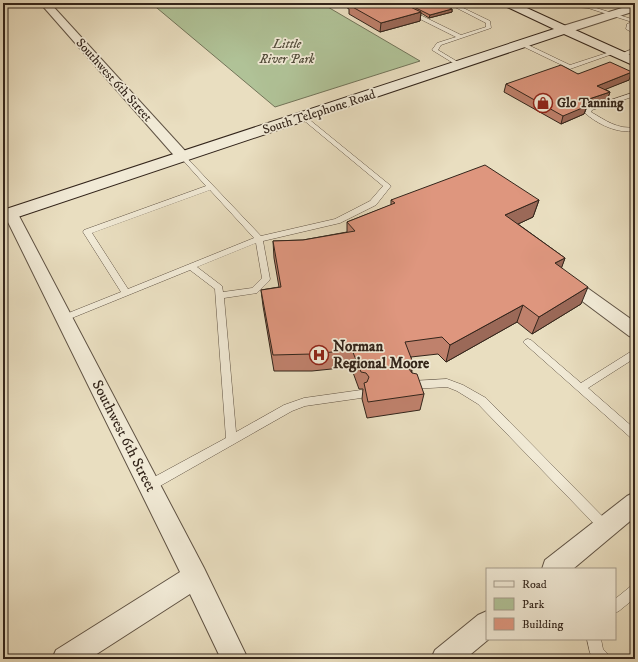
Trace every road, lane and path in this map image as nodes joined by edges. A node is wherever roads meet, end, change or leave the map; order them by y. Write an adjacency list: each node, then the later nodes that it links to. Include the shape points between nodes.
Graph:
1 (44, 3): 22 (street, Southwest 6th Street)
2 (401, 3): 13 (lane, via 400,6)
3 (449, 3): 13 (lane, via 488,22 489,28)
4 (507, 3): 11 (main road)
5 (535, 3): 7 (lane)
6 (600, 3): 7 (lane)
7 (589, 7): 9 (lane)
8 (635, 7): 9 (main road, South Telephone Road)
9 (612, 14): 10 (lane); 11 (main road, South Telephone Road)
10 (635, 22): 12 (lane, via 629,25 628,29)
11 (567, 29): 14 (main road, South Telephone Road); 16 (main road)
12 (635, 33)
13 (460, 37): 18 (lane, via 439,44 435,50)
14 (522, 44): 16 (lane, via 570,67); 18 (main road, South Telephone Road)
15 (635, 50): 16 (lane)
16 (618, 53): 17 (main road)
17 (635, 62)
18 (460, 65): 20 (main road, South Telephone Road)
19 (635, 94): 21 (lane, via 590,109 588,113 618,129)
20 (303, 117): 22 (main road, South Telephone Road); 25 (lane, via 387,186 374,203 337,221)
21 (635, 129)
22 (183, 157): 23 (lane); 24 (main road, South Telephone Road)
23 (211, 187): 25 (lane); 28 (lane, via 87,232)
24 (7, 215): 30 (street, Southwest 6th Street)
25 (260, 239): 26 (lane); 29 (lane, via 266,279 254,291)
26 (192, 267): 28 (lane); 29 (lane, via 219,288)
27 (580, 291): 31 (street)
28 (126, 293): 30 (lane)
29 (219, 296): 38 (lane)
30 (64, 318): 39 (street, Southwest 6th Street)
31 (635, 331)
32 (528, 342): 35 (lane)
33 (635, 353): 35 (lane)
34 (412, 385): 41 (lane, via 447,383 482,401)
35 (581, 388): 37 (lane)
36 (361, 394): 38 (lane, via 304,402 288,408)
37 (635, 435)
38 (231, 440): 39 (lane)
39 (149, 486): 43 (street, Southwest 6th Street)
40 (635, 503): 41 (street)
41 (606, 527): 42 (street)
42 (555, 568)
43 (196, 577): 48 (street); 49 (street, Southwest 6th Street)
44 (635, 590): 45 (lane)
45 (616, 606)
46 (486, 625): 50 (street)
47 (594, 640): 51 (lane, via 597,653)
48 (65, 659)
49 (234, 659)
50 (444, 659)
51 (603, 659)

